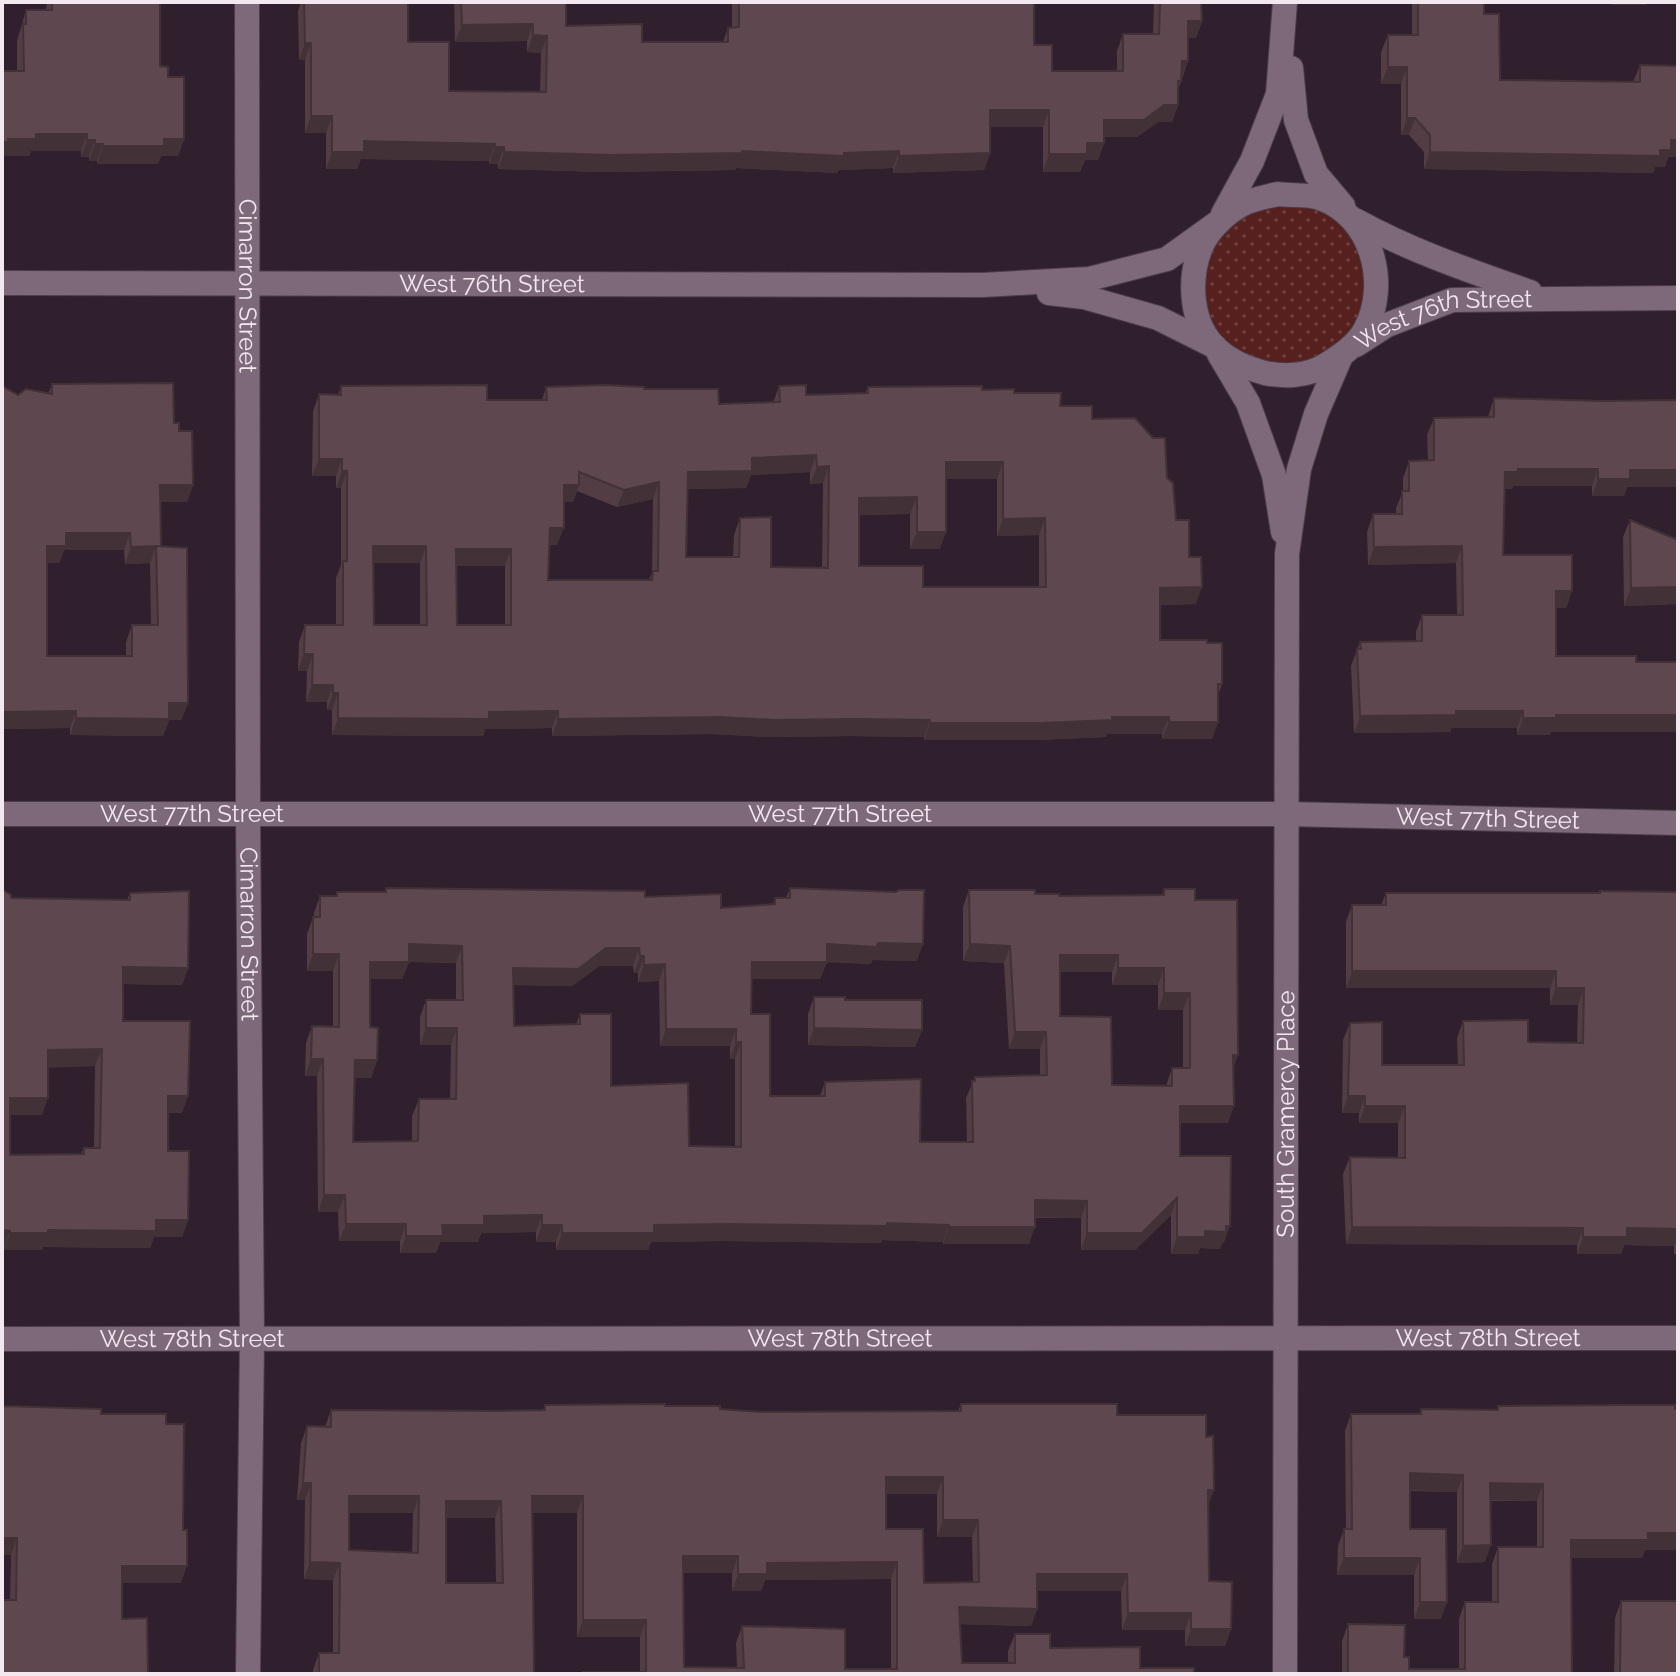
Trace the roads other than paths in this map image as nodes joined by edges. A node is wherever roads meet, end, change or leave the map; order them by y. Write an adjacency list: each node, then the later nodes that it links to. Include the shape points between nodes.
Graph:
1 (247, 2): 6 (street, Cimarron Street)
2 (1285, 7): 3 (street, via 1296,120 1316,174); 4 (street, via 1278,94 1252,161)
3 (1354, 219): 4 (street, via 1320,198 1278,194 1244,203); 8 (street, West 76th Street, via 1448,264); 11 (street, via 1373,252 1377,294 1364,331)
4 (1219, 222): 7 (street, West 76th Street, via 1167,259 1089,279); 10 (street, via 1201,246 1192,283 1197,321)
5 (2, 283): 6 (street, West 76th Street)
6 (248, 283): 7 (street, West 76th Street); 14 (street, Cimarron Street)
7 (983, 285): 10 (street, West 76th Street, via 1084,297 1158,318)
8 (1548, 298): 9 (street, West 76th Street); 11 (street, West 76th Street, via 1452,300 1387,325)
9 (1678, 298)
10 (1214, 347): 11 (street, via 1241,366 1280,376 1315,371); 12 (street, South Gramercy Place, via 1248,403 1274,475)
11 (1342, 354): 12 (street, South Gramercy Place, via 1299,469)
12 (1287, 554): 15 (street, South Gramercy Place)
13 (2, 814): 14 (street, West 77th Street)
14 (248, 814): 15 (street, West 77th Street); 19 (street, Cimarron Street)
15 (1286, 814): 16 (street, West 77th Street); 20 (street, South Gramercy Place)
16 (1678, 823)
17 (1678, 1338): 20 (street, West 78th Street)
18 (2, 1339): 19 (street, West 78th Street)
19 (252, 1339): 20 (street, West 78th Street); 21 (street, Cimarron Street)
20 (1286, 1339): 22 (street, South Gramercy Place)
21 (248, 1674)
22 (1285, 1674)

